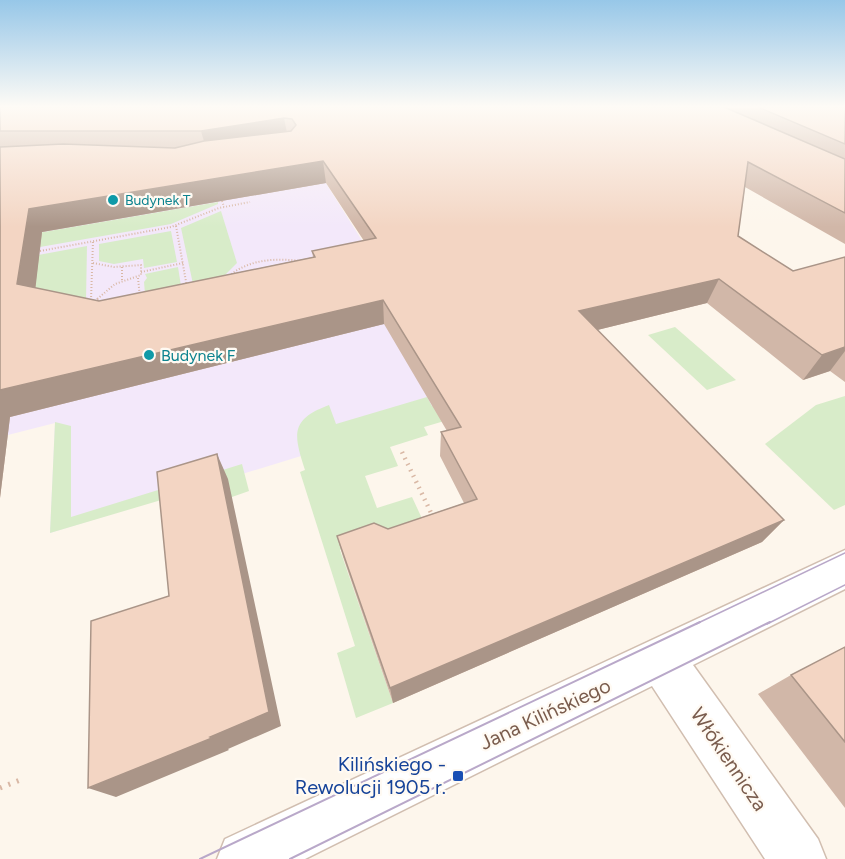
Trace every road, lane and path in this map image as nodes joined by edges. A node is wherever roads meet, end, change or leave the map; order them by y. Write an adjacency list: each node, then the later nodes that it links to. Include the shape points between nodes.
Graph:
1 (222, 201): 3 (path)
2 (250, 202): 3 (path)
3 (224, 207): 4 (path)
4 (176, 226): 5 (path); 11 (path)
5 (93, 241): 6 (path); 9 (path)
6 (40, 251)
7 (273, 254): 8 (path)
8 (273, 260): 10 (path); 15 (path, via 238,267)
9 (93, 263): 12 (path); 23 (path)
10 (308, 263)
11 (183, 264): 13 (path); 20 (path)
12 (122, 267): 13 (path, via 141,265); 18 (path)
13 (141, 272): 16 (path)
14 (247, 272): 15 (path)
15 (230, 275): 17 (path)
16 (138, 278): 18 (path); 22 (path, via 140,298)
17 (224, 280)
18 (122, 281): 23 (path)
19 (196, 286): 20 (path)
20 (188, 288): 21 (path)
21 (178, 290)
22 (151, 295)
23 (90, 305): 24 (path)
24 (96, 307)
25 (402, 452): 26 (path)
26 (436, 523)
27 (845, 569): 28 (street, Jana Kilińskiego)
28 (661, 659): 31 (street, Jana Kilińskiego); 32 (street, Włókiennicza)
29 (25, 778): 30 (path)
30 (0, 788)
31 (245, 859)
32 (798, 859)

